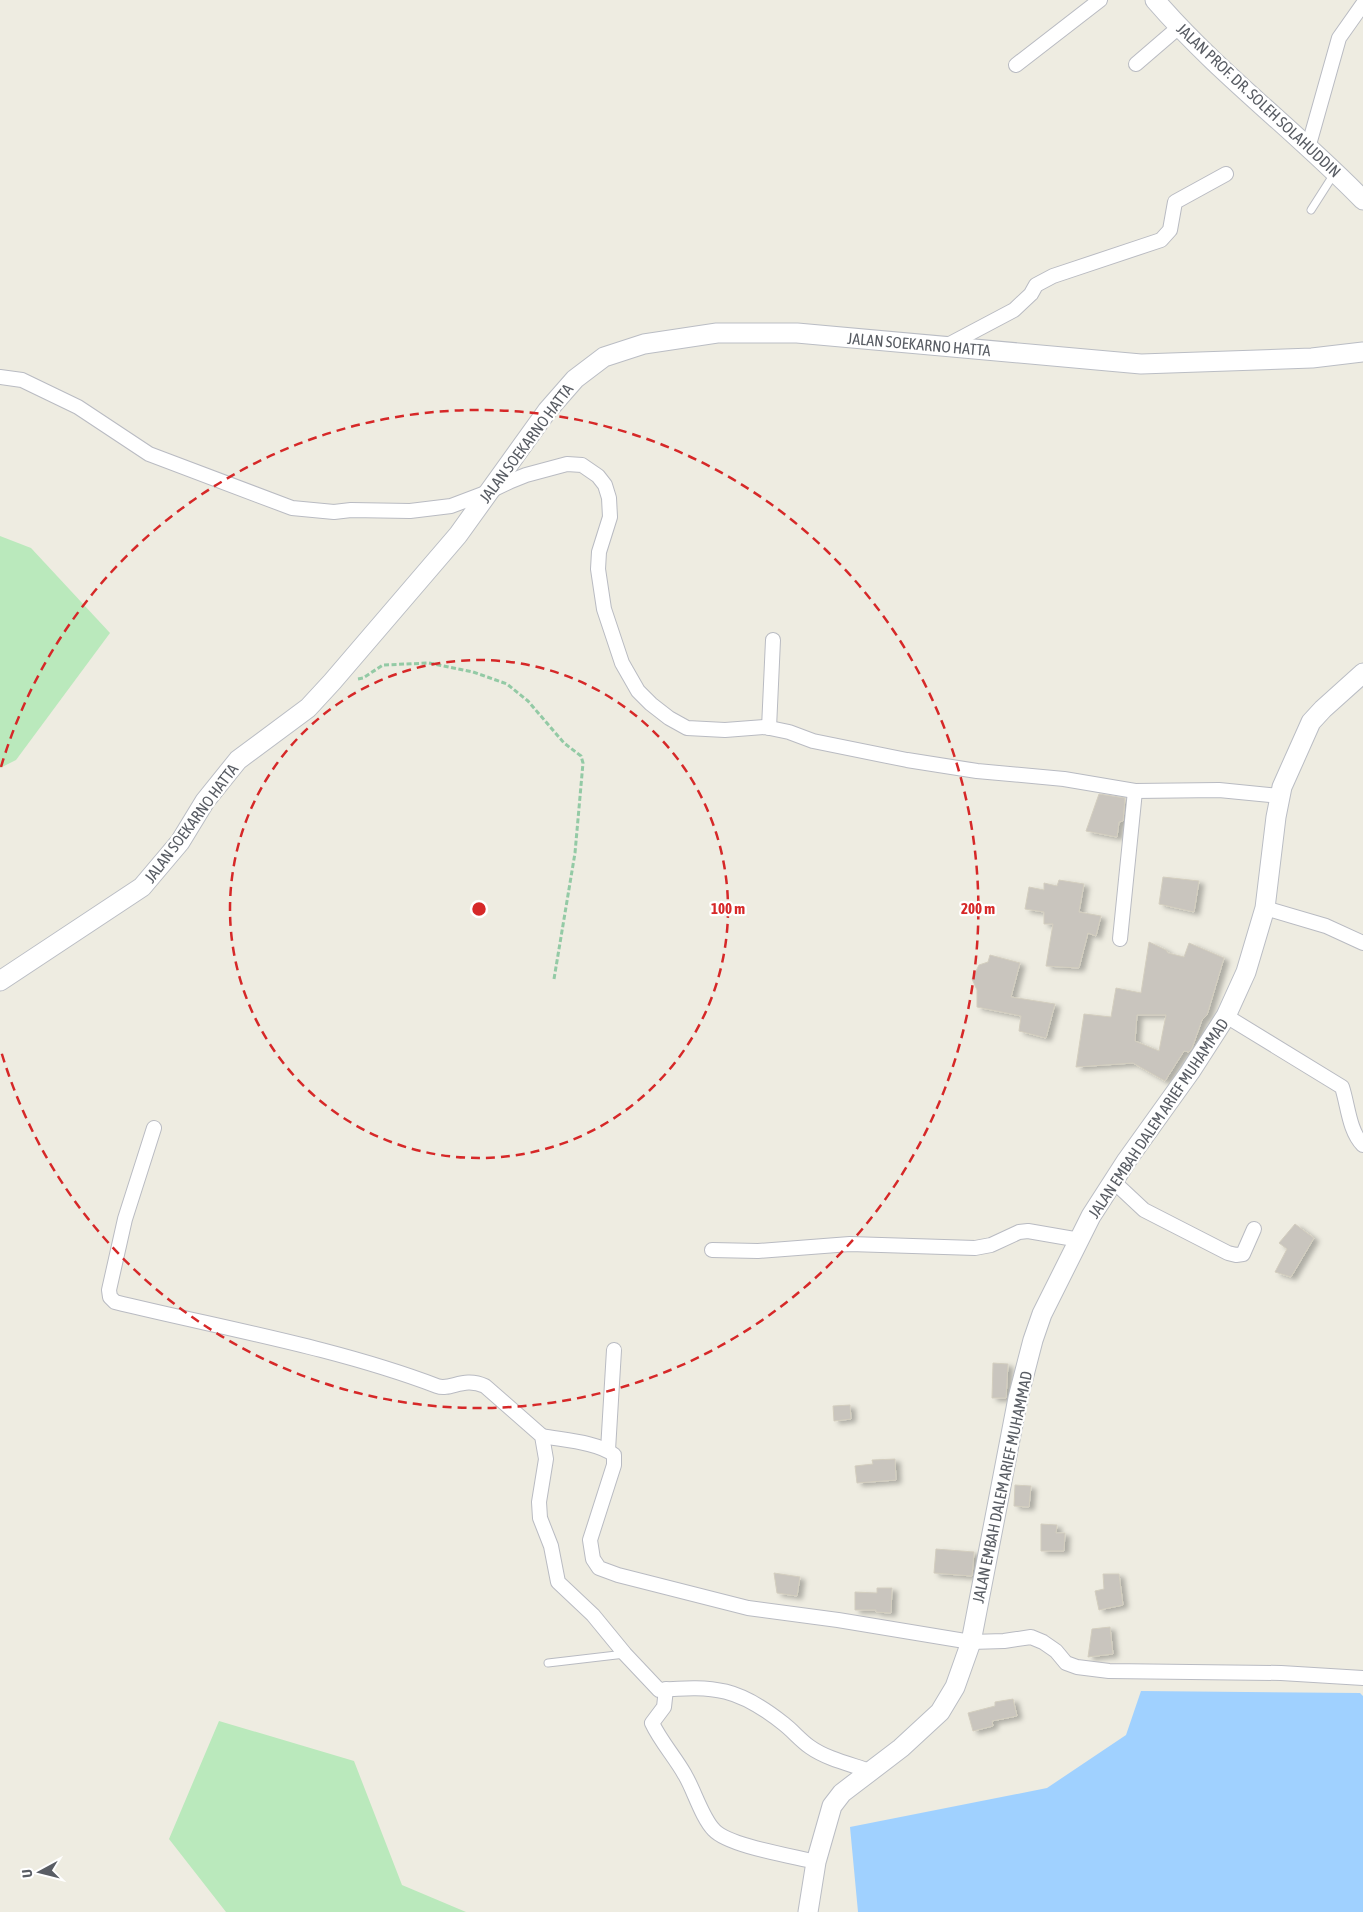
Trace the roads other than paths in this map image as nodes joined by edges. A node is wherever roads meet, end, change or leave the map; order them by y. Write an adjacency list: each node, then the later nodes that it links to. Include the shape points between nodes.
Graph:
1 (1100, 0): 6 (street)
2 (1155, 0): 4 (street, JALAN PROF. DR. SOLEH SOLAHUDDIN)
3 (1363, 4): 7 (street, via 1340,38)
4 (1179, 27): 5 (street); 7 (street, JALAN PROF. DR. SOLEH SOLAHUDDIN)
5 (1136, 64)
6 (1016, 65)
7 (1308, 148): 8 (street, JALAN PROF. DR. SOLEH SOLAHUDDIN)
8 (1335, 171): 10 (street, JALAN PROF. DR. SOLEH SOLAHUDDIN); 11 (lane)
9 (1226, 174): 12 (street, via 1175,202 1170,230 1161,240 1054,276 1036,285 1014,310)
10 (1363, 200)
11 (1311, 210)
12 (946, 347): 13 (street, JALAN SOEKARNO HATTA, via 1141,364 1312,358); 15 (street, JALAN SOEKARNO HATTA, via 787,333 717,333 644,344 604,357 575,379 547,411)
13 (1363, 352)
14 (0, 377): 15 (street, via 22,380 96,416 150,454 292,508 334,512 410,511 450,506)
15 (488, 492): 18 (street, via 510,480 567,464 582,464 598,476 609,498 610,517 599,552 604,609 622,663 638,691 669,718 687,728); 24 (street, JALAN SOEKARNO HATTA, via 458,535 308,708 238,760 205,801 180,842 142,887)
16 (773, 640): 18 (street)
17 (1363, 674): 20 (street, JALAN EMBAH DALEM ARIEF MUHAMMAD, via 1312,722)
18 (769, 728): 19 (street, via 813,741 976,772 1064,779)
19 (1135, 791): 20 (street, via 1219,790); 22 (street)
20 (1279, 796): 21 (street, JALAN EMBAH DALEM ARIEF MUHAMMAD)
21 (1265, 908): 23 (street, via 1326,926); 25 (street, JALAN EMBAH DALEM ARIEF MUHAMMAD, via 1246,972)
22 (1120, 939)
23 (1363, 943)
24 (0, 981)
25 (1226, 1016): 27 (street, via 1342,1086 1353,1130); 28 (street, JALAN EMBAH DALEM ARIEF MUHAMMAD)
26 (154, 1128): 33 (street, via 125,1219 109,1290 115,1302 354,1359 439,1386 475,1381)
27 (1363, 1145)
28 (1113, 1181): 29 (street, via 1144,1210 1228,1253 1243,1254); 30 (street, JALAN EMBAH DALEM ARIEF MUHAMMAD)
29 (1254, 1229)
30 (1080, 1240): 31 (street, via 1028,1231 975,1248 850,1244 758,1251); 35 (street, JALAN EMBAH DALEM ARIEF MUHAMMAD, via 1042,1314 1033,1340 1005,1461)
31 (712, 1250)
32 (614, 1350): 34 (street)
33 (542, 1436): 34 (street); 36 (street, via 546,1459 539,1502 540,1518 551,1546 558,1582)
34 (608, 1450): 35 (street, via 614,1455 614,1465 590,1540 599,1568 748,1608)
35 (971, 1642): 38 (street, via 1031,1637 1056,1651 1066,1663 1109,1671 1281,1673); 40 (street, JALAN EMBAH DALEM ARIEF MUHAMMAD, via 955,1687 940,1712)
36 (625, 1654): 37 (lane); 39 (street, via 659,1690)
37 (548, 1663)
38 (1363, 1678)
39 (666, 1689): 40 (street, via 711,1688 739,1695 764,1708 808,1746); 41 (street, via 664,1707 652,1722 686,1775 713,1830 744,1844)
40 (870, 1771): 41 (street, JALAN EMBAH DALEM ARIEF MUHAMMAD, via 832,1806)
41 (816, 1862): 42 (street, JALAN EMBAH DALEM ARIEF MUHAMMAD)
42 (808, 1912)

